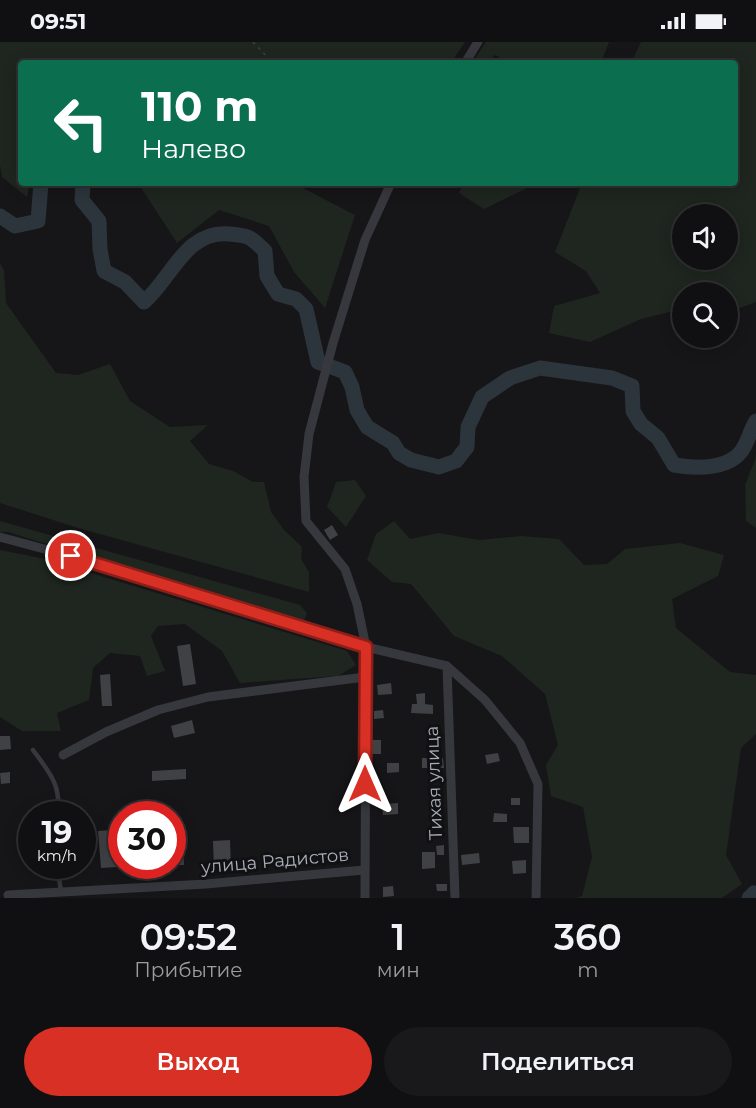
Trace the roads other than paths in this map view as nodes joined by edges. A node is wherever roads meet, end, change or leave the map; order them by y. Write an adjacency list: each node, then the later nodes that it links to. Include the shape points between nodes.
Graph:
1 (478, 42): 2 (street)
2 (467, 60)
3 (390, 186): 5 (street, улица Радистов, via 366,240 333,343 309,434 304,477 306,520 345,569)
4 (0, 537): 5 (street)
5 (366, 647): 6 (street); 7 (street, улица Радистов)
6 (447, 666): 17 (street, Тихая улица); 18 (street, via 485,700 520,743 538,784)
7 (365, 677): 9 (street, via 208,697 158,710); 11 (street, улица Радистов)
8 (33, 750): 10 (lane, via 53,777)
9 (63, 755)
10 (59, 801)
11 (364, 870): 14 (street, улица Радистов); 16 (street, улица Радистов)
12 (59, 879): 13 (lane)
13 (61, 891): 14 (street, улица Радистов); 15 (street, улица Радистов)
14 (90, 894)
15 (8, 895)
16 (365, 898)
17 (455, 898)
18 (536, 898)

